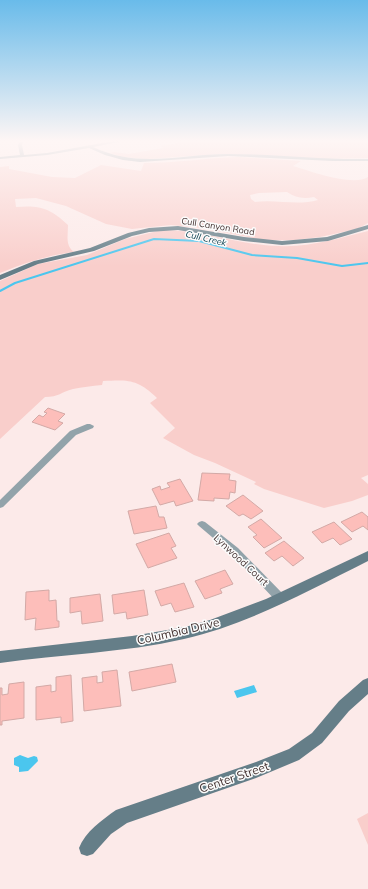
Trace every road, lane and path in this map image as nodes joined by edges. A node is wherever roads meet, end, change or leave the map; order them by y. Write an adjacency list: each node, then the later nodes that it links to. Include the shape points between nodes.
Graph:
1 (368, 227): 2 (street, Cull Canyon Road, via 328,239 282,243 178,228 149,230 130,234 92,250 36,262)
2 (0, 278)
3 (90, 426): 4 (street, via 73,433)
4 (0, 505)
5 (202, 524): 7 (street, Lynwood Court, via 240,556)
6 (368, 556): 7 (street, Columbia Drive)
7 (280, 598): 8 (street, Columbia Drive, via 244,614 173,635)
8 (0, 657)
9 (368, 685): 10 (street, Center Street, via 344,706 318,738 294,755 122,816 105,828)
10 (87, 848)

